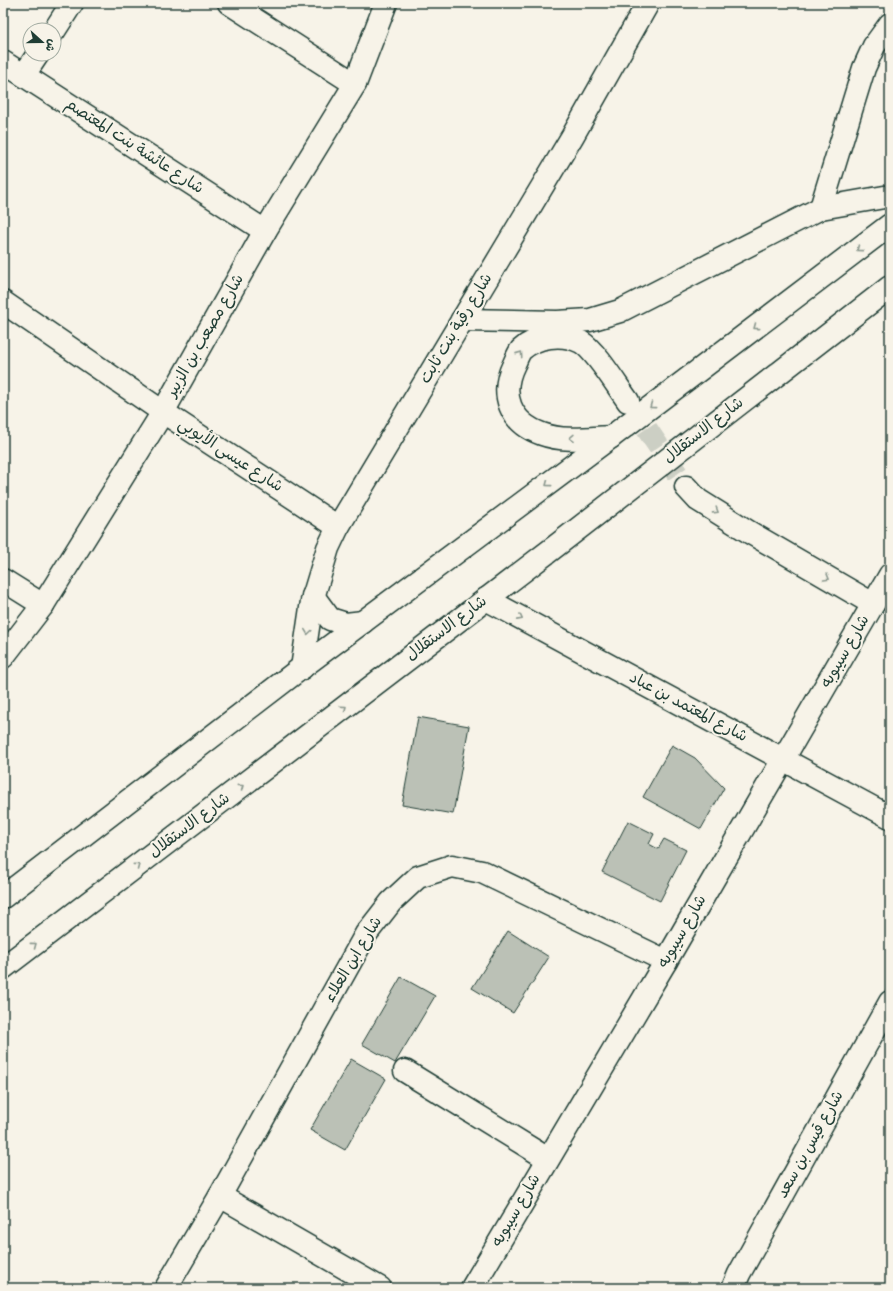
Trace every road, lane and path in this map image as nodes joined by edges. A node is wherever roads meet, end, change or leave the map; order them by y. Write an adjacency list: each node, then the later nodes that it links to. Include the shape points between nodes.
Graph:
1 (72, 3): 5 (main road)
2 (229, 3): 10 (main road)
3 (386, 3): 10 (main road, شارع مصعب بن الزبير)
4 (648, 3): 17 (main road, شارع رقية بنت ثابت, via 572,137)
5 (60, 22)
6 (890, 24): 12 (main road, via 874,46 864,68)
7 (3, 62): 9 (main road, شارع عائشة بنت المعتصم)
8 (33, 62): 9 (main road)
9 (24, 76): 14 (main road, شارع عائشة بنت المعتصم)
10 (355, 84): 14 (main road, شارع مصعب بن الزبير)
11 (885, 200): 12 (main road)
12 (821, 208): 17 (main road, via 620,311 590,320 557,322)
13 (890, 225): 20 (main road, one-way to 20)
14 (266, 232): 19 (main road, شارع مصعب بن الزبير)
15 (890, 287): 26 (main road, شارع الاستقلال)
16 (3, 302): 19 (main road, شارع عيسى الأيوبي)
17 (462, 320): 22 (main road, شارع رقية بنت ثابت)
18 (628, 401): 20 (main road, one-way to 18, via 566,438 543,435 528,429 518,421 508,400 511,370 520,351 536,340 553,336 571,338 590,349)
19 (163, 412): 22 (main road, شارع عيسى الأيوبي); 28 (main road, شارع مصعب بن الزبير)
20 (611, 437): 29 (main road, one-way to 29)
21 (686, 487): 27 (main road, one-way to 27, via 698,500 749,532)
22 (338, 527): 25 (main road, شارع رقية بنت ثابت, via 328,548)
23 (890, 574): 27 (main road, شارع سيبوبه)
24 (3, 580): 28 (main road)
25 (313, 596): 29 (main road, via 330,619 346,624); 31 (main road, شارع رقية بنت ثابت, one-way to 31)
26 (486, 599): 32 (main road, شارع المعتمد بن عباد, one-way to 32); 36 (main road, شارع الاستقلال, one-way to 26)
27 (873, 604): 32 (main road, شارع سيبوبه)
28 (43, 605): 30 (main road, شارع مصعب بن الزبير)
29 (364, 622): 31 (main road)
30 (3, 657)
31 (302, 668): 34 (main road)
32 (784, 760): 33 (main road, شارع المعتمد بن عباد); 35 (main road, شارع سيبوبه)
33 (890, 817)
34 (4, 896)
35 (666, 961): 39 (main road, شارع سيبوبه); 40 (main road, شارع ابن العلاء, via 482,872 452,866 418,877 391,902 366,934)
36 (3, 968)
37 (890, 1002): 44 (main road, شارع قيس بن سعد)
38 (405, 1071): 39 (main road)
39 (548, 1159): 43 (main road, شارع سيبوبه)
40 (220, 1196): 41 (main road, شارع ابن العلاء); 42 (main road)
41 (166, 1288)
42 (380, 1288)
43 (472, 1288)
44 (733, 1288)

